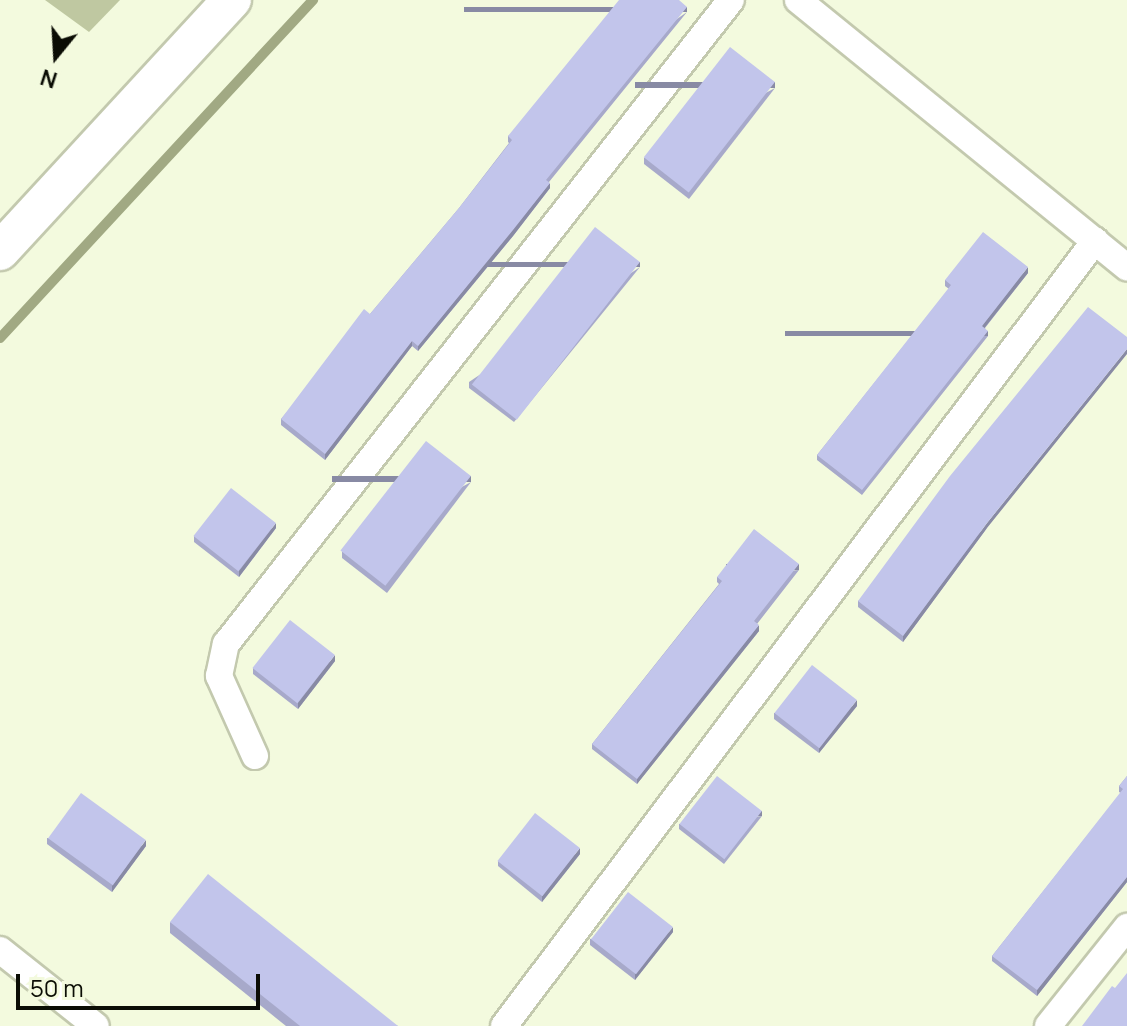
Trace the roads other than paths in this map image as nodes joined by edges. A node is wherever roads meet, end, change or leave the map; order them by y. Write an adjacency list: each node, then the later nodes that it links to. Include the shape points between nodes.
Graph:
1 (232, 0): 5 (street)
2 (731, 0): 7 (street, via 226,644 219,676)
3 (798, 0): 4 (street)
4 (1095, 241): 6 (street); 11 (street)
5 (0, 251)
6 (1127, 267)
7 (255, 756)
8 (1127, 927): 12 (street)
9 (0, 950): 10 (street)
10 (96, 1026)
11 (504, 1026)
12 (1048, 1026)

